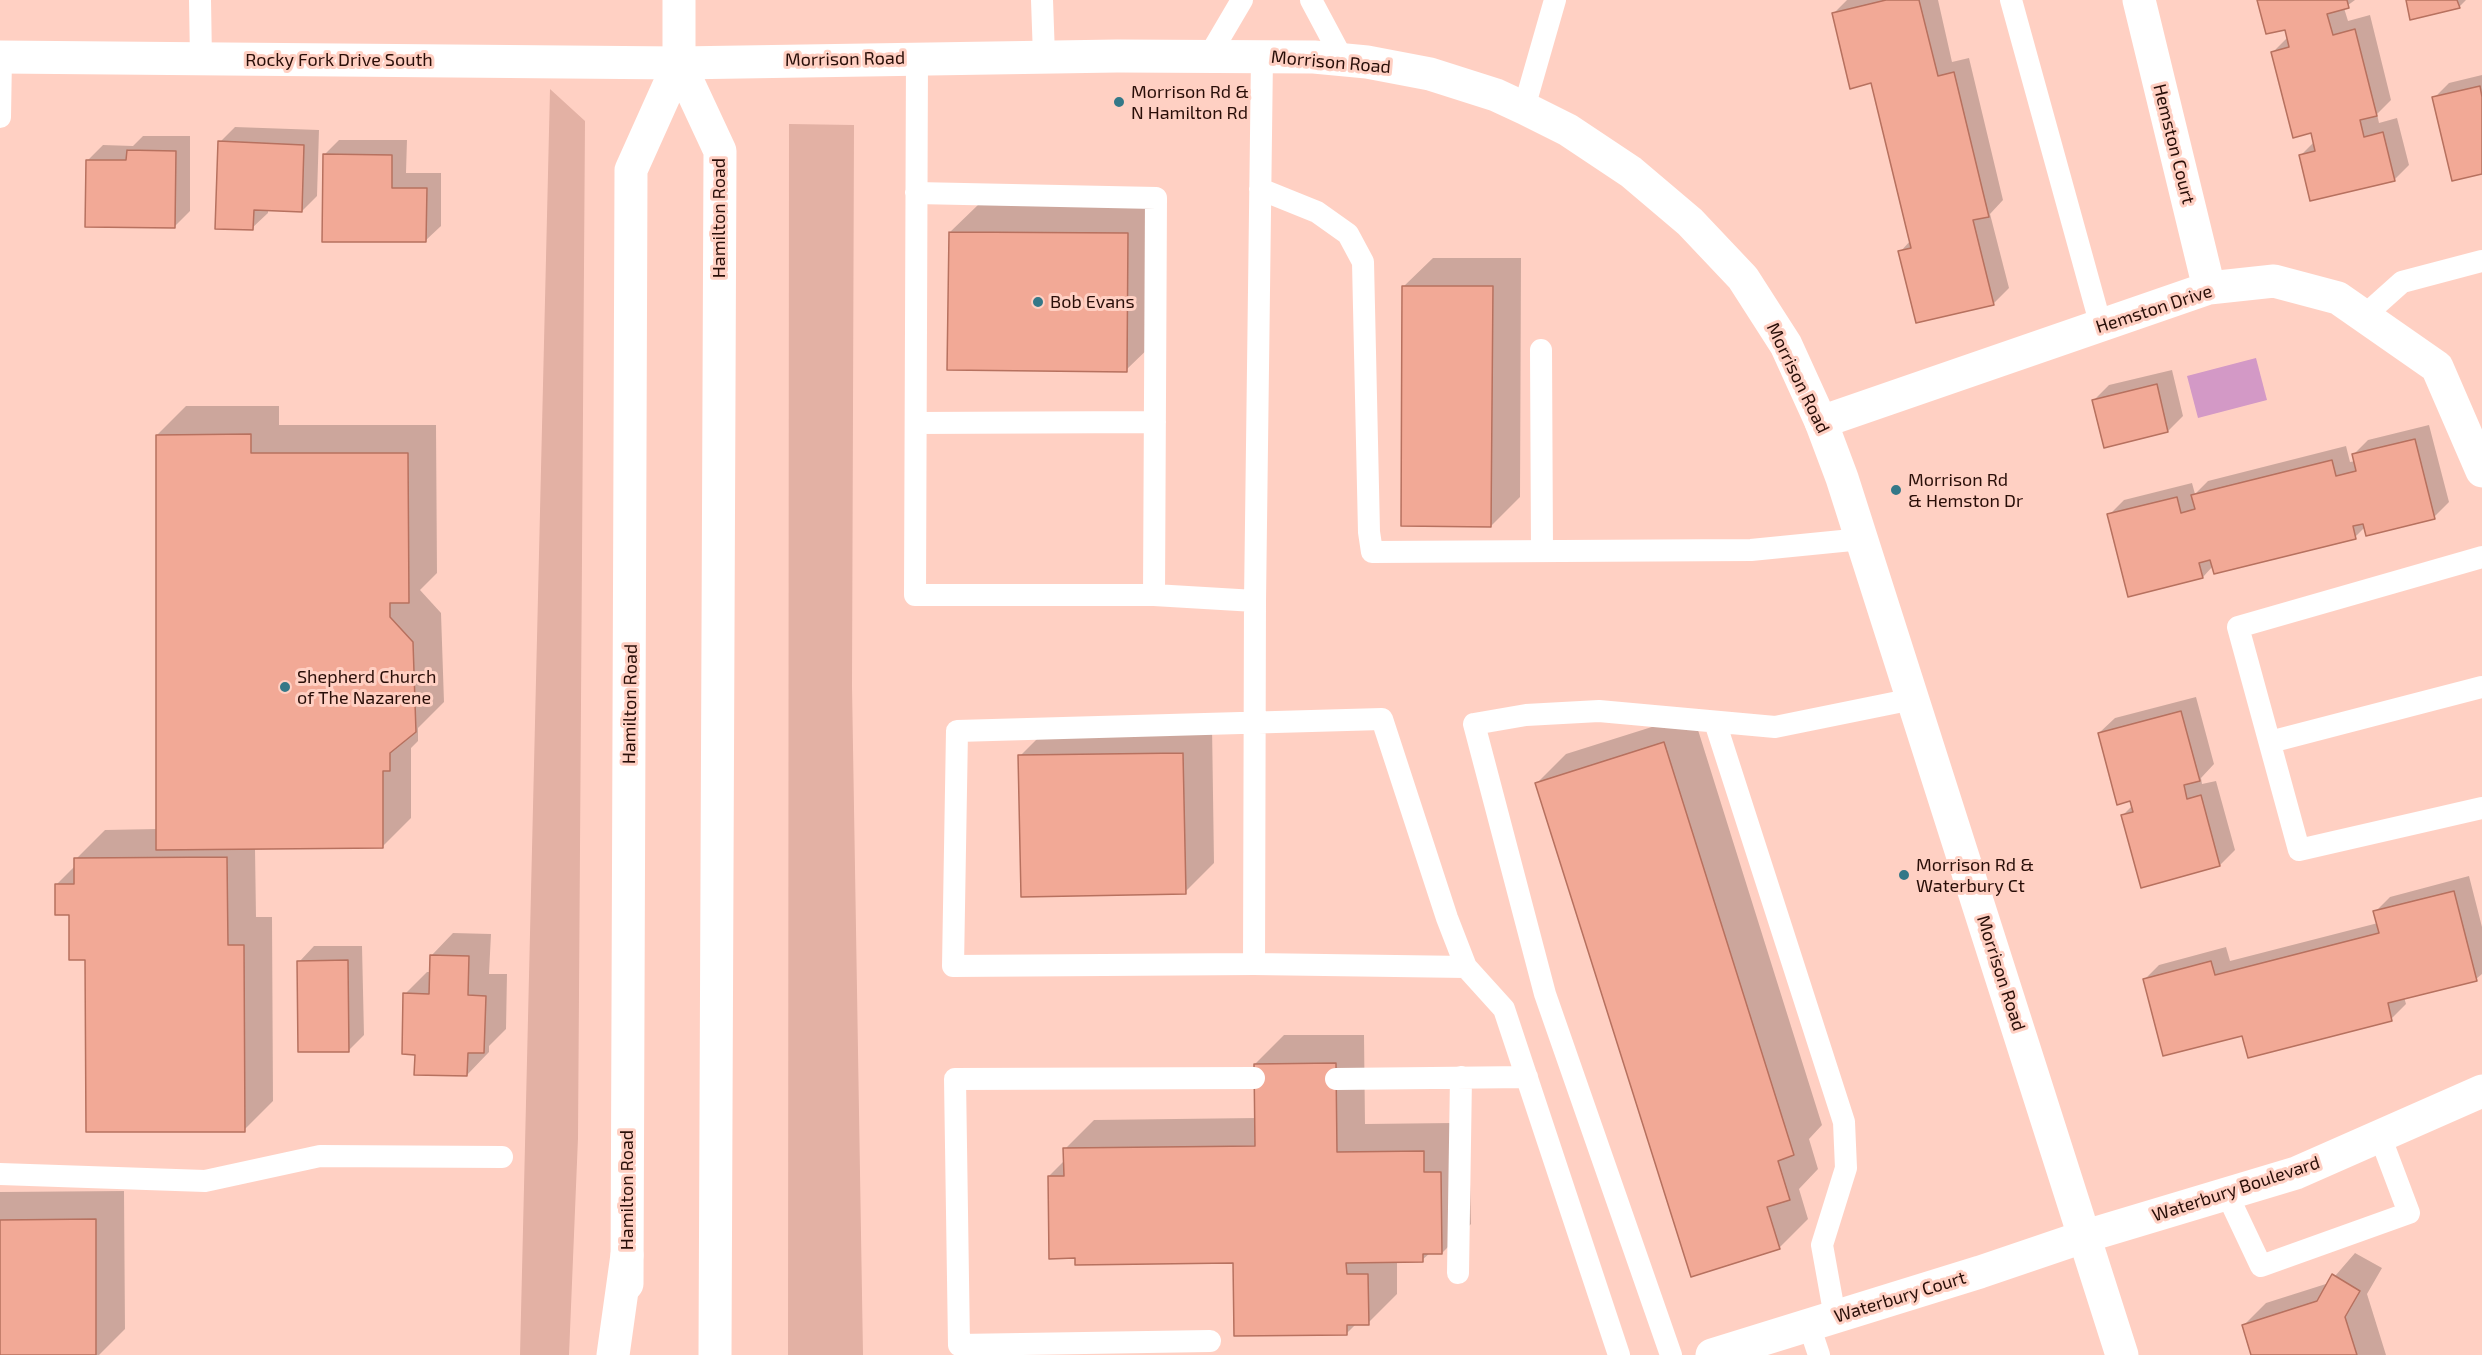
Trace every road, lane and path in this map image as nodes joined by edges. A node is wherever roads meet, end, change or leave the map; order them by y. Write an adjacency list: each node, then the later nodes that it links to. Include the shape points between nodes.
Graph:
1 (200, 0): 14 (lane)
2 (679, 0): 16 (main road, Hamilton Road)
3 (1042, 0): 9 (lane)
4 (1242, 0): 10 (lane)
5 (1311, 0): 15 (lane)
6 (1555, 0): 17 (lane)
7 (2011, 0): 24 (lane)
8 (2139, 0): 22 (main road, Hemston Court)
9 (1044, 56): 10 (main road, Morrison Road); 13 (main road, Morrison Road)
10 (1209, 56): 12 (main road, Morrison Road)
11 (1, 57): 14 (main road, Rocky Fork Drive South); 18 (lane)
12 (1262, 57): 15 (main road, Morrison Road); 19 (lane)
13 (917, 58): 16 (main road, Morrison Road); 20 (lane)
14 (201, 59): 16 (main road, Rocky Fork Drive South)
15 (1343, 60): 17 (main road, Morrison Road, via 1430,74)
16 (679, 63): 53 (main road, Hamilton Road, via 631,170); 59 (main road, Hamilton Road, via 720,151)
17 (1524, 108): 27 (main road, Morrison Road, via 1568,130 1631,172 1690,222 1743,278 1786,345)
18 (0, 117)
19 (1260, 189): 31 (lane, via 1317,212 1348,234 1363,262 1372,552); 34 (lane)
20 (916, 193): 26 (lane, via 1156,198); 28 (lane)
21 (2482, 261): 23 (lane, via 2402,282)
22 (2209, 288): 23 (main road, Hemston Drive, via 2274,281 2338,298); 24 (main road, Hemston Drive)
23 (2364, 316): 29 (main road, Hemston Drive, via 2437,367)
24 (2101, 326): 27 (main road, Hemston Drive)
25 (1541, 350): 31 (lane)
26 (1155, 422): 28 (lane); 33 (lane)
27 (1821, 422): 30 (main road, Morrison Road)
28 (916, 423): 33 (lane, via 915,595)
29 (2482, 471)
30 (1862, 538): 31 (lane, via 1751,550); 36 (main road, Morrison Road)
31 (1542, 551)
32 (2482, 557): 39 (lane, via 2238,627)
33 (1154, 595): 34 (lane)
34 (1255, 601): 37 (lane)
35 (2482, 687): 39 (lane)
36 (1913, 699): 38 (lane, via 1775,727); 52 (main road, Morrison Road)
37 (1256, 722): 41 (lane); 41 (lane, via 957,731 952,966); 42 (lane, via 1382,719)
38 (1715, 722): 55 (lane, via 1844,1122 1846,1168 1822,1245); 61 (lane, via 1599,711 1526,715 1474,724 1545,994)
39 (2270, 742): 40 (lane, via 2299,850)
40 (2482, 808)
41 (1254, 964): 42 (lane)
42 (1466, 967): 44 (lane, via 1504,1009)
43 (1461, 1077): 44 (lane); 46 (lane); 54 (lane)
44 (1527, 1077): 60 (lane)
45 (1254, 1078): 56 (lane, via 955,1079 959,1345)
46 (1336, 1079)
47 (2482, 1091): 48 (main road, Waterbury Boulevard)
48 (2380, 1136): 51 (main road, Waterbury Boulevard, via 2296,1173); 51 (lane, via 2409,1213 2261,1266)
49 (502, 1157): 50 (lane, via 320,1156 205,1181)
50 (0, 1174)
51 (2227, 1194): 52 (main road, Waterbury Boulevard)
52 (2086, 1236): 55 (main road, Waterbury Court); 63 (main road, Morrison Road)
53 (627, 1255): 57 (main road); 58 (main road, Hamilton Road)
54 (1458, 1273)
55 (1821, 1332): 62 (main road, Waterbury Court)
56 (1210, 1341)
57 (613, 1355)
58 (627, 1355)
59 (715, 1355)
60 (1619, 1355)
61 (1671, 1355)
62 (1713, 1355)
63 (2122, 1355)

